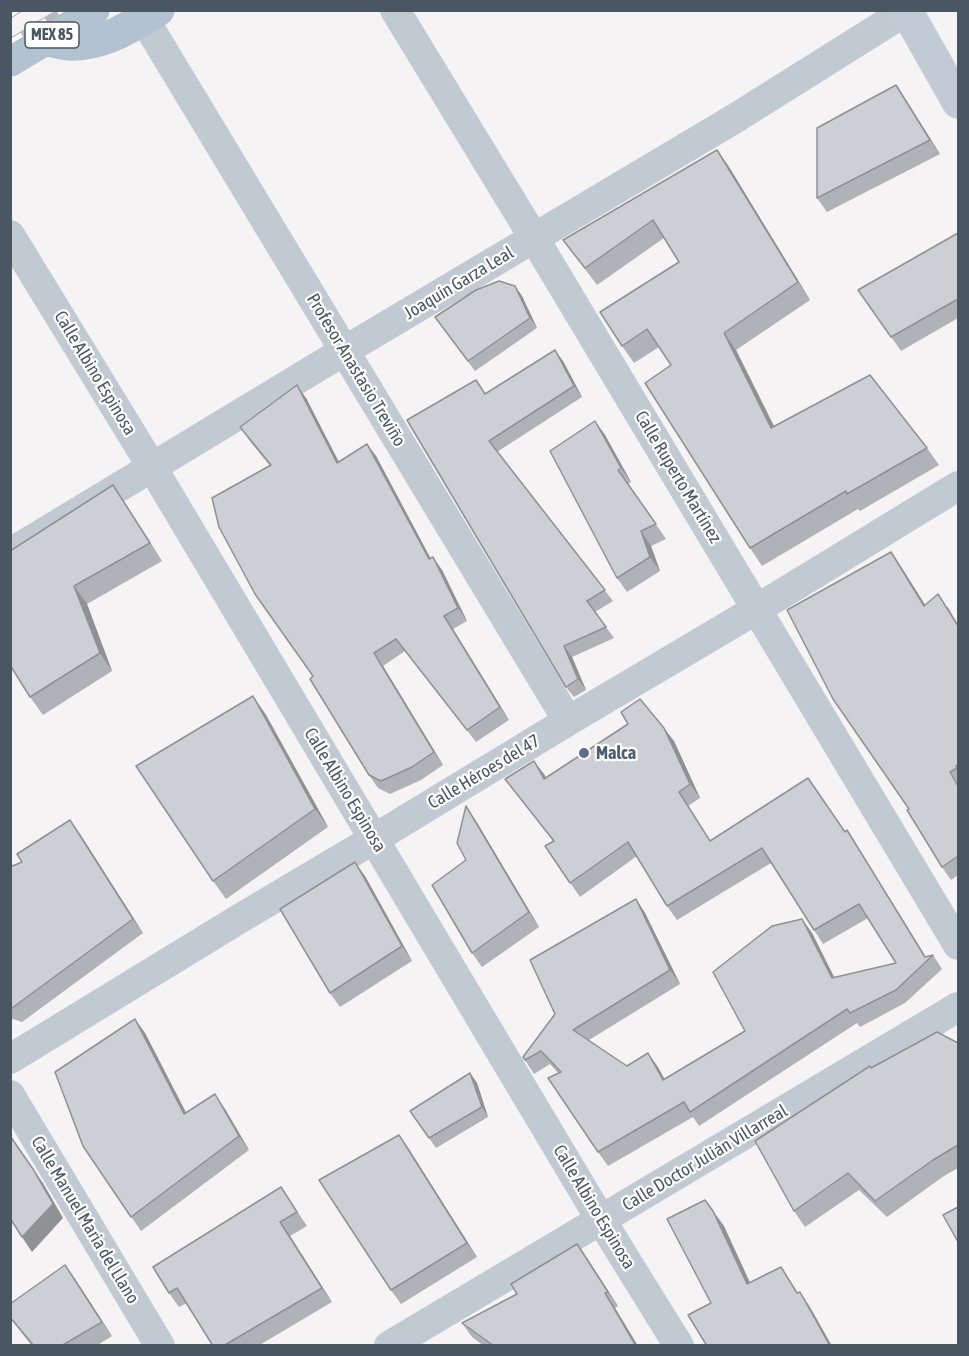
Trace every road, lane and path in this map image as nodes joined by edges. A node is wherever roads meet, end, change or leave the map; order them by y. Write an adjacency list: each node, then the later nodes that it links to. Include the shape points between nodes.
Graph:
1 (93, 10): 5 (main road, MEX 85)
2 (395, 10): 9 (street, Calle Ruperto Martínez)
3 (906, 11): 7 (main road); 9 (street, Joaquín Garza Leal)
4 (151, 15): 5 (main road, via 119,34 89,43); 10 (street, Profesor Anastasio Treviño)
5 (45, 39): 6 (main road, MEX 85)
6 (10, 60)
7 (958, 102)
8 (10, 235): 11 (street, Calle Albino Espinosa)
9 (534, 238): 10 (street, Joaquín Garza Leal); 14 (street, Calle Ruperto Martínez)
10 (344, 351): 11 (street, Joaquín Garza Leal); 15 (street, Profesor Anastasio Treviño)
11 (152, 467): 13 (street, Joaquín Garza Leal); 16 (street, Calle Albino Espinosa)
12 (958, 486): 14 (street, Calle Héroes del 47)
13 (10, 553)
14 (757, 609): 15 (street, Calle Héroes del 47); 17 (street, Calle Ruperto Martínez)
15 (568, 721): 16 (street, Calle Héroes del 47)
16 (374, 839): 19 (street, Calle Héroes del 47); 21 (street, Calle Albino Espinosa)
17 (958, 945)
18 (958, 1007): 21 (street, Calle Doctor Julián Villarreal)
19 (10, 1059)
20 (10, 1095): 22 (street, Calle Manuel Maria del Llano)
21 (601, 1220): 23 (street, Calle Doctor Julián Villarreal); 24 (street, Calle Albino Espinosa)
22 (160, 1346)
23 (389, 1346)
24 (679, 1346)

